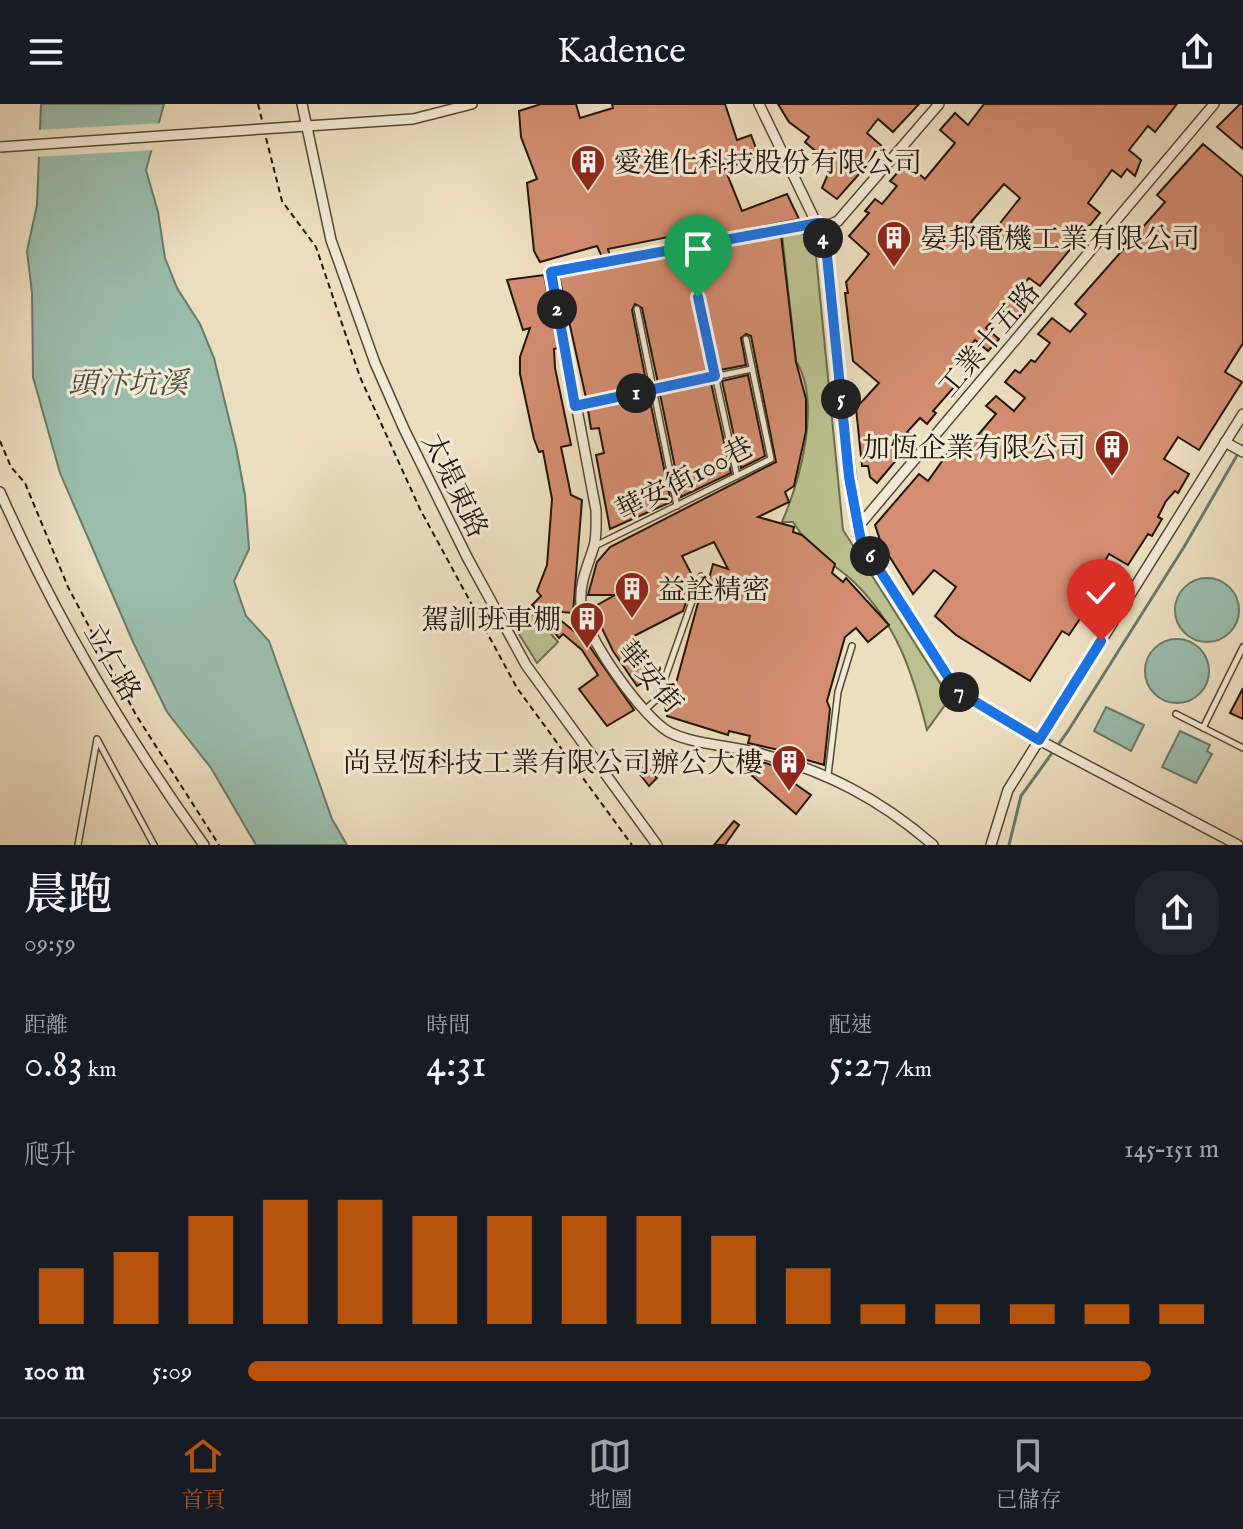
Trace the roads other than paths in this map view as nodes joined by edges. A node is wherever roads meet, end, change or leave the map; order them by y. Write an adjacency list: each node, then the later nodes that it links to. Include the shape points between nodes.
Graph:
1 (302, 104): 6 (street, 太堤東路)
2 (472, 104): 6 (street, via 413,119)
3 (759, 104): 8 (street)
4 (939, 104): 8 (street, via 838,221)
5 (1214, 104): 23 (street, 工業十五路)
6 (307, 128): 7 (street, bridge); 37 (street, 太堤東路, via 331,240 404,429 526,665)
7 (0, 147)
8 (819, 226): 9 (lane); 23 (street, via 827,256)
9 (551, 272): 16 (street, 華安街)
10 (698, 297): 14 (lane)
11 (637, 309): 15 (lane)
12 (746, 339): 13 (lane, 華安街100巷)
13 (752, 369): 14 (lane); 20 (lane, 華安街100巷, via 771,459)
14 (715, 376): 15 (lane); 20 (lane)
15 (653, 389): 16 (lane); 22 (lane)
16 (575, 406): 24 (street, 華安街, via 596,510)
17 (1243, 414): 18 (street)
18 (1228, 444): 19 (street); 31 (street)
19 (1243, 452)
20 (737, 476): 22 (lane, 華安街100巷)
21 (0, 492): 36 (street, 立仁路, via 44,586 150,770)
22 (677, 506): 24 (lane, 華安街100巷)
23 (857, 528): 31 (street, via 959,692)
24 (594, 547): 28 (street, 華安街, via 582,585 584,618 608,662)
25 (701, 576): 28 (lane, via 658,698)
26 (852, 646): 33 (lane, via 838,692)
27 (1243, 647): 30 (lane)
28 (646, 709): 33 (street, 華安街, via 670,733)
29 (1176, 714): 30 (lane)
30 (1203, 728): 32 (lane)
31 (1042, 742): 39 (street, via 1008,790); 40 (street)
32 (1243, 748)
33 (828, 775): 38 (street, 華安街, via 885,806)
34 (78, 845): 35 (lane, via 97,739)
35 (154, 845)
36 (204, 845)
37 (657, 845)
38 (933, 845)
39 (991, 845)
40 (1238, 845)

